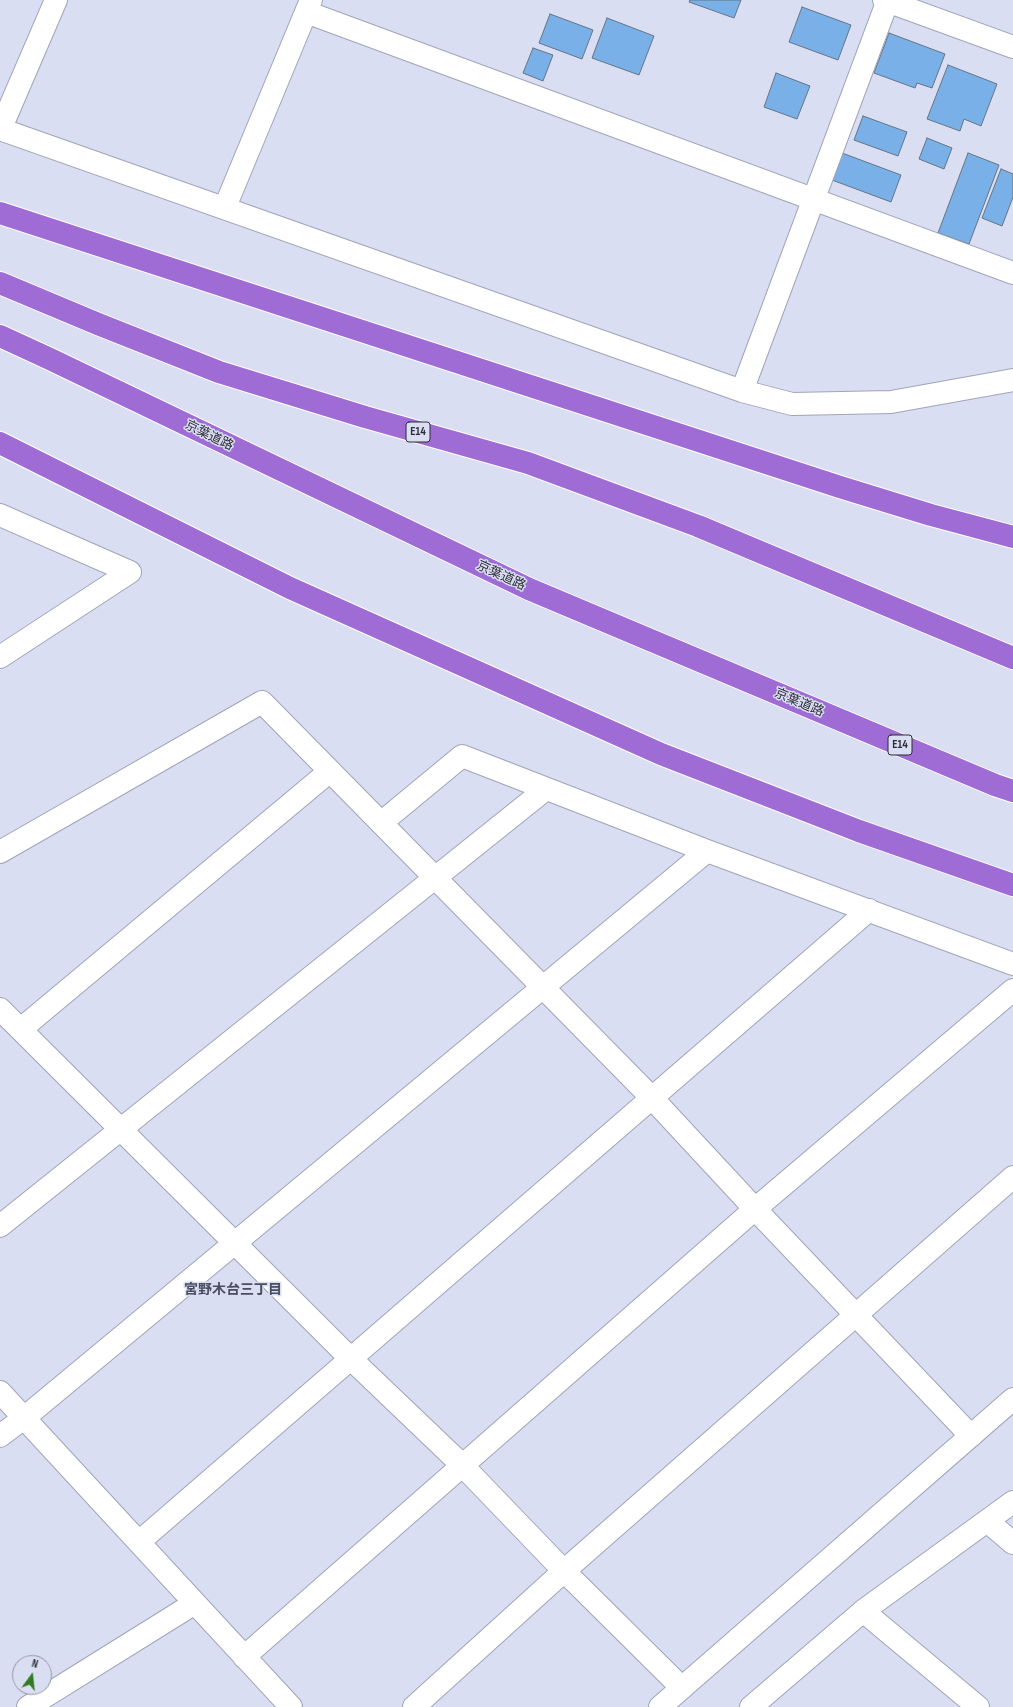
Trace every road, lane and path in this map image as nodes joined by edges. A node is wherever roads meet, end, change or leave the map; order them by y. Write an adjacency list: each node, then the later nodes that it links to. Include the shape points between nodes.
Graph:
1 (56, 0): 5 (street)
2 (887, 0): 4 (street); 6 (street)
3 (308, 6): 6 (street); 7 (street)
4 (1013, 47)
5 (0, 129): 7 (street)
6 (814, 200): 9 (street); 13 (street)
7 (225, 207): 13 (street)
8 (0, 212): 16 (highway, via 840,487)
9 (1013, 274)
10 (0, 283): 18 (highway, E14, via 219,372 528,463 698,526)
11 (0, 336): 21 (highway, 京葉道路 / E14, via 529,589)
12 (1013, 380): 13 (street, via 891,402 792,404)
13 (742, 391)
14 (0, 443): 26 (highway, via 290,588 661,754 859,831)
15 (0, 515): 17 (street, via 130,572)
16 (1013, 537)
17 (0, 657)
18 (1013, 658)
19 (330, 770): 22 (street); 24 (street, via 262,702); 32 (street)
20 (546, 789): 22 (street, via 462,756); 23 (street); 25 (street)
21 (1013, 791)
22 (381, 823): 25 (street)
23 (707, 851): 27 (street); 29 (street)
24 (0, 852)
25 (436, 877): 29 (street); 34 (street)
26 (1013, 885)
27 (869, 910): 28 (street); 33 (street)
28 (1013, 964)
29 (544, 986): 33 (street); 38 (street)
30 (1013, 990): 36 (street)
31 (0, 1009): 32 (street)
32 (21, 1029): 34 (street)
33 (651, 1097): 36 (street); 40 (street)
34 (120, 1130): 37 (street); 38 (street)
35 (1013, 1177): 39 (street)
36 (755, 1208): 39 (street); 46 (street)
37 (0, 1226)
38 (235, 1243): 40 (street); 43 (street)
39 (856, 1315): 45 (street); 51 (street)
40 (350, 1358): 46 (street); 49 (street)
41 (0, 1392): 43 (street)
42 (1013, 1400): 45 (street)
43 (24, 1418): 44 (street); 49 (street)
44 (0, 1436)
45 (971, 1436): 55 (street)
46 (462, 1465): 51 (street); 54 (street)
47 (1013, 1502): 48 (street)
48 (987, 1521): 50 (street); 53 (street)
49 (138, 1542): 52 (street)
50 (1013, 1543)
51 (564, 1570): 55 (street); 59 (street)
52 (195, 1603): 54 (street); 56 (street)
53 (863, 1611): 57 (street); 61 (street)
54 (244, 1657): 58 (street)
55 (682, 1688): 60 (street)
56 (40, 1704)
57 (754, 1706)
58 (291, 1707)
59 (414, 1707)
60 (660, 1707)
61 (978, 1707)

